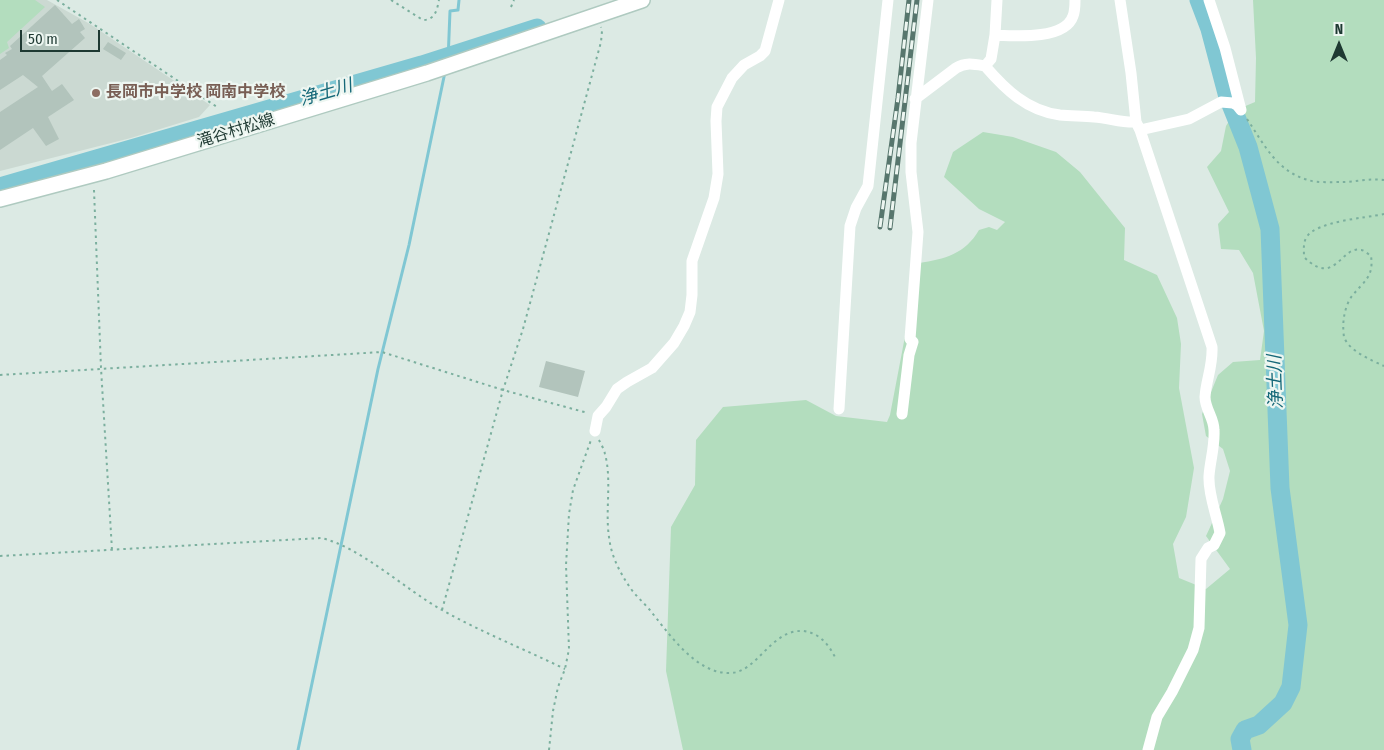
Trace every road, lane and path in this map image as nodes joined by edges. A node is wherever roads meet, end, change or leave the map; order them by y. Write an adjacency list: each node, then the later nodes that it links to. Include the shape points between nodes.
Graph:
1 (57, 0): 18 (path)
2 (391, 0): 3 (path, via 428,20 433,17)
3 (440, 0)
4 (514, 0): 13 (path)
5 (642, 0): 14 (main road, 滝谷村松線)
6 (780, 0): 31 (street, via 765,51 732,78 717,107 718,174 714,198 692,261 690,312 684,326 665,355 652,368 617,389)
7 (888, 0): 29 (street, via 868,186 850,226)
8 (928, 0): 17 (street)
9 (997, 0): 15 (street)
10 (1075, 0): 15 (street, via 1073,18 1066,26 1053,32)
11 (1120, 0): 20 (street)
12 (1209, 0): 19 (street)
13 (511, 7)
14 (596, 16): 23 (main road, 滝谷村松線, via 438,70); 28 (path, via 602,31 601,42)
15 (995, 35): 16 (street, via 991,59)
16 (985, 66): 17 (street, via 962,64); 20 (street, via 1006,90 1031,106 1058,115 1098,117)
17 (915, 99): 30 (street, via 910,172 918,232 912,342)
18 (217, 107)
19 (1241, 110): 20 (street, via 1233,103 1221,102 1188,119); 21 (path, via 1271,156 1289,172 1309,181)
20 (1138, 126): 39 (street, via 1212,347 1213,361 1205,395 1215,442 1209,486 1220,533 1201,559 1199,628 1193,650 1156,717)
21 (1384, 180)
22 (94, 190): 26 (path)
23 (0, 200)
24 (1384, 214): 25 (path, via 1315,229 1303,246 1304,257 1320,269 1342,260 1353,250 1362,250 1371,256 1369,276 1351,297 1345,312 1344,332 1352,346 1368,359)
25 (1384, 366)
26 (101, 368): 27 (path); 28 (path, via 382,352); 33 (path)
27 (0, 375)
28 (504, 390): 31 (path); 35 (path)
29 (839, 410)
30 (902, 414)
31 (598, 416): 32 (street)
32 (595, 431): 36 (path, via 605,454 609,538 617,568 679,646 712,670 732,673 745,668 785,634 808,632 828,644); 37 (path, via 573,490 569,514 566,565 569,650)
33 (112, 550): 34 (path); 35 (path, via 321,538 354,552)
34 (0, 556)
35 (442, 610): 37 (path)
36 (836, 659)
37 (565, 669): 38 (path, via 553,711)
38 (549, 750)
39 (1148, 750)

